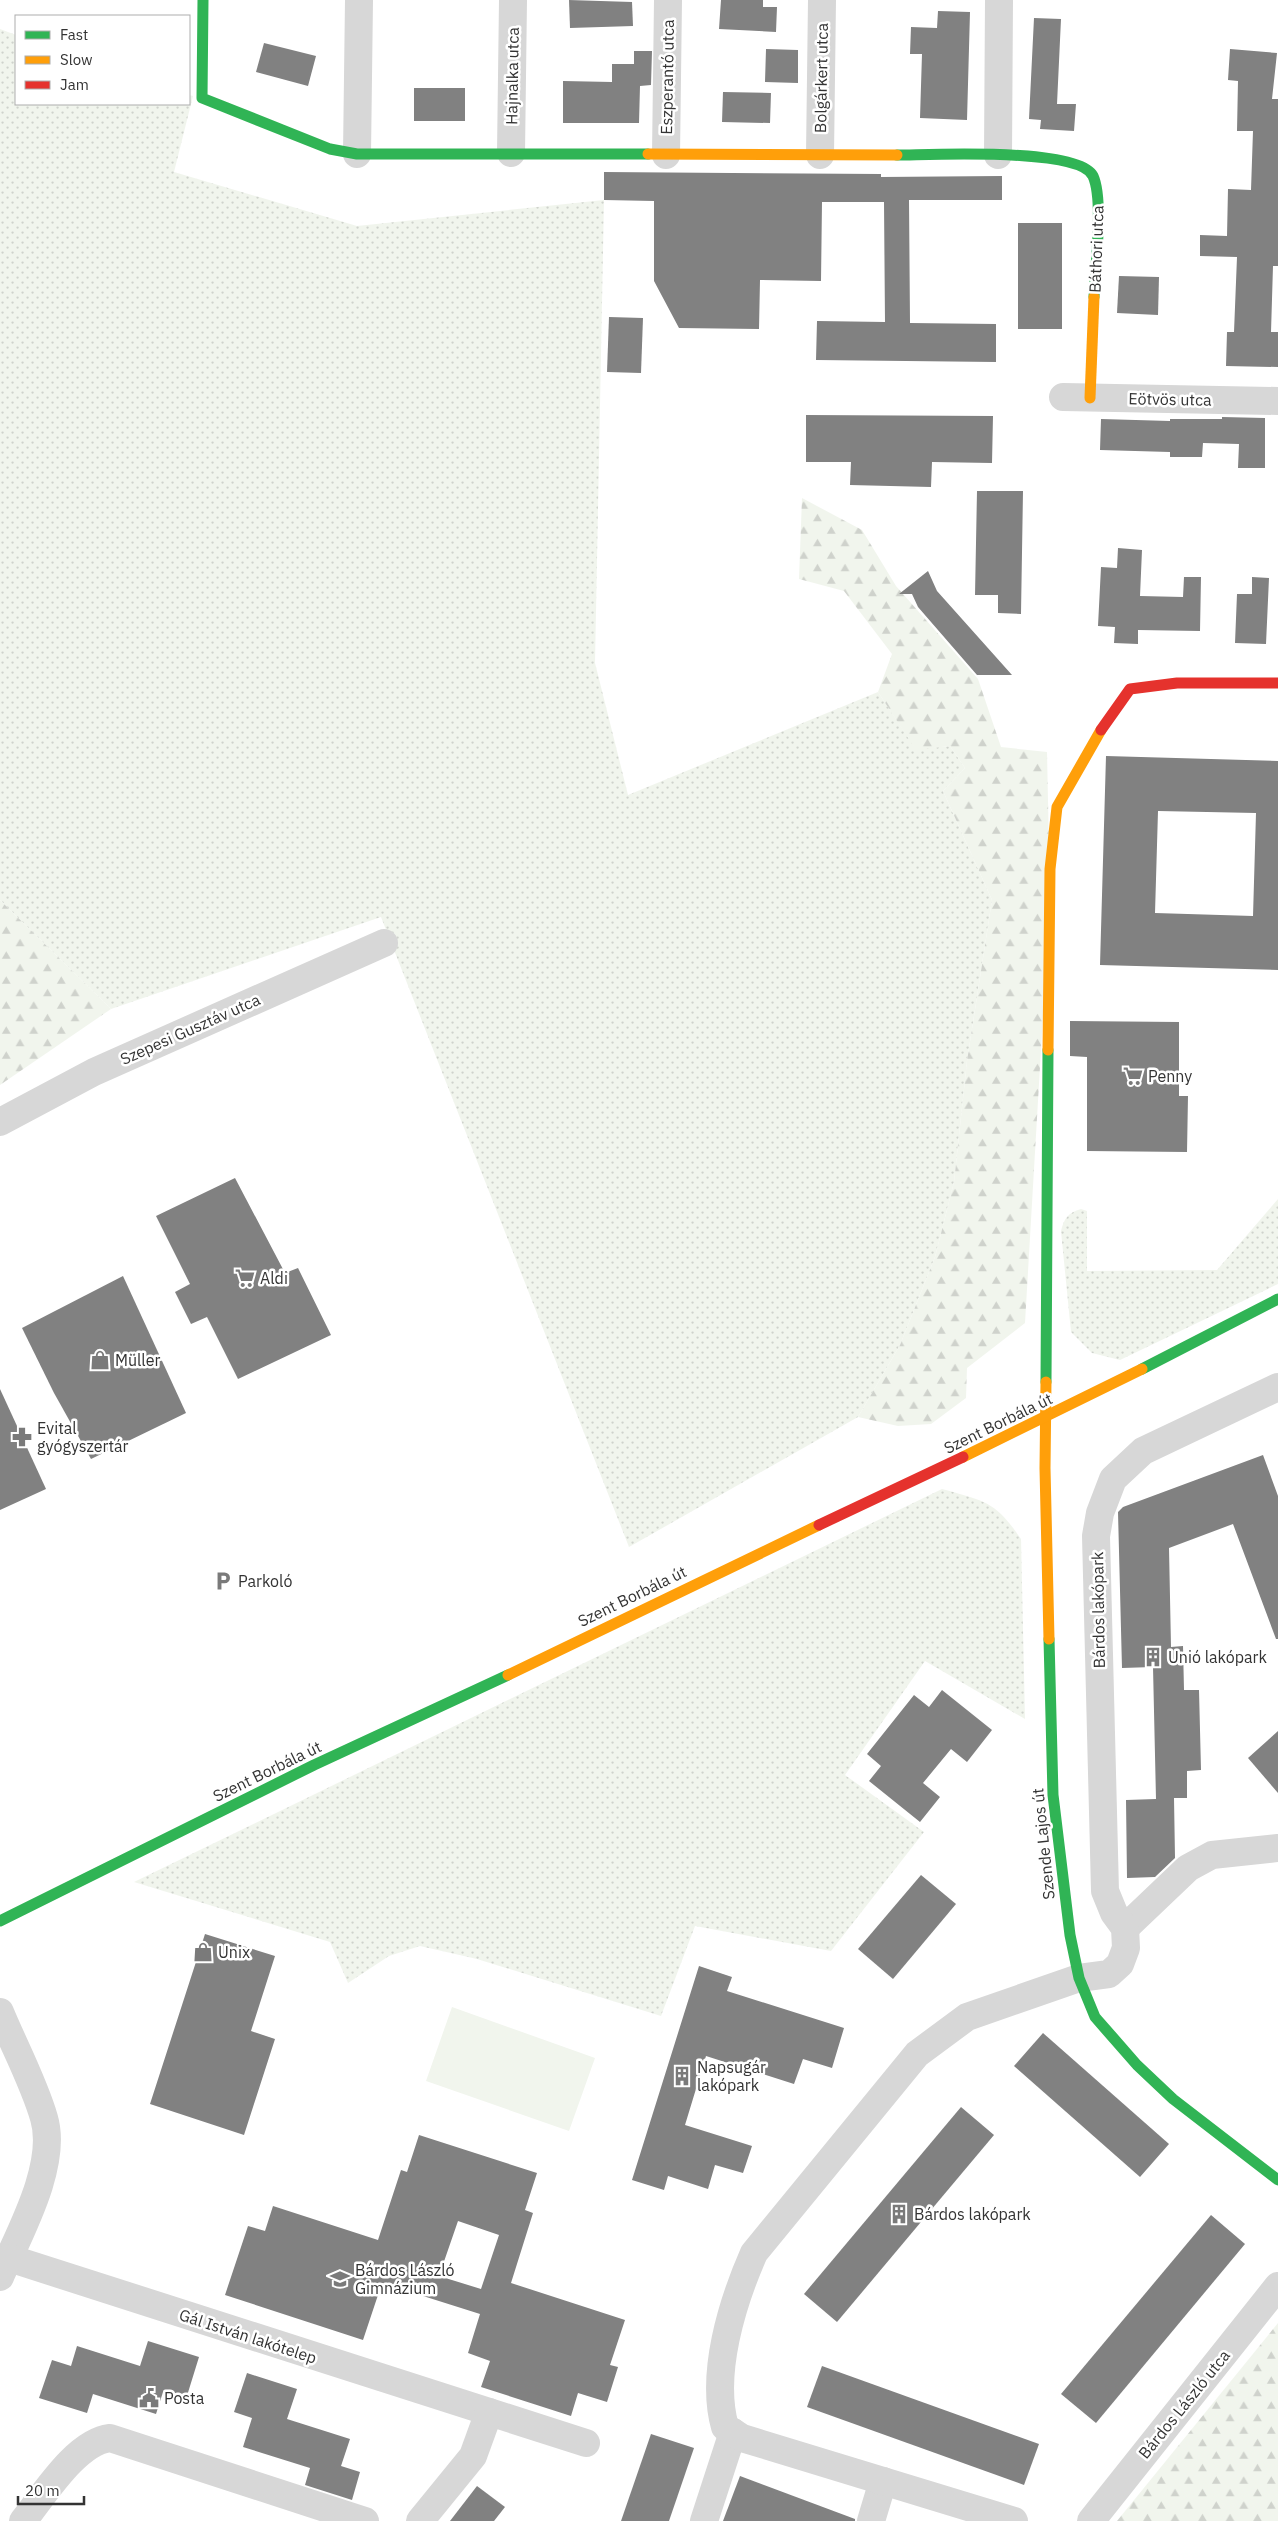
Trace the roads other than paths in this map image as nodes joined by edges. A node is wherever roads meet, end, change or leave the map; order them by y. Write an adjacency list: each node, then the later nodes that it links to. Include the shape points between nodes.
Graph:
1 (203, 0): 8 (street, Báthori utca, via 202,98 330,148)
2 (359, 0): 8 (street)
3 (513, 0): 7 (street, Hajnalka utca)
4 (668, 0): 9 (street, Eszperantó utca)
5 (822, 0): 10 (street, Bolgárkert utca)
6 (1000, 0): 11 (street)
7 (511, 153): 8 (street, Báthori utca); 9 (street, Báthori utca)
8 (357, 154)
9 (666, 155): 10 (street, Báthori utca)
10 (820, 155): 11 (street, Báthori utca)
11 (998, 156): 13 (street, Báthori utca, via 1062,159 1081,164 1092,174 1098,197)
12 (1063, 397): 13 (street, Eötvös utca)
13 (1090, 398): 14 (street, Eötvös utca)
14 (1278, 401)
15 (1278, 683): 20 (street, Szende Lajos út, via 1177,683 1130,689 1094,739 1057,807 1050,869)
16 (384, 943): 17 (street, Szepesi Gusztáv utca, via 94,1072)
17 (0, 1122)
18 (1278, 1299): 20 (street, Szent Borbála út)
19 (1278, 1387): 23 (street, Bárdos lakópark, via 1143,1450 1114,1479 1100,1513 1096,1536 1104,1891)
20 (1046, 1418): 22 (street, Szent Borbála út, via 494,1682 314,1764); 24 (street, Szende Lajos út, via 1054,1795 1064,1898)
21 (1278, 1848): 23 (street, via 1212,1855 1188,1868)
22 (0, 1922)
23 (1125, 1928): 24 (street, via 1126,1948 1120,1964 1109,1974)
24 (1079, 1978): 26 (street, Szende Lajos út, via 1094,2017 1137,2065 1173,2099); 30 (street, via 968,2017 917,2054 754,2253 741,2283 729,2327 719,2387 725,2427)
25 (0, 2012): 27 (street, via 44,2119 46,2141 43,2170)
26 (1278, 2180)
27 (4, 2268): 29 (street, Gál István lakótelep, via 202,2321)
28 (1278, 2286): 39 (street, Bárdos László utca)
29 (489, 2412): 31 (street, Gál István lakótelep); 35 (street, via 473,2456)
30 (733, 2432): 32 (street, via 742,2438); 36 (street)
31 (586, 2443)
32 (883, 2481): 37 (street); 38 (street)
33 (23, 2521): 34 (street, via 74,2458 99,2439 110,2438)
34 (365, 2521)
35 (420, 2521)
36 (704, 2521)
37 (871, 2521)
38 (1014, 2521)
39 (1091, 2521)

